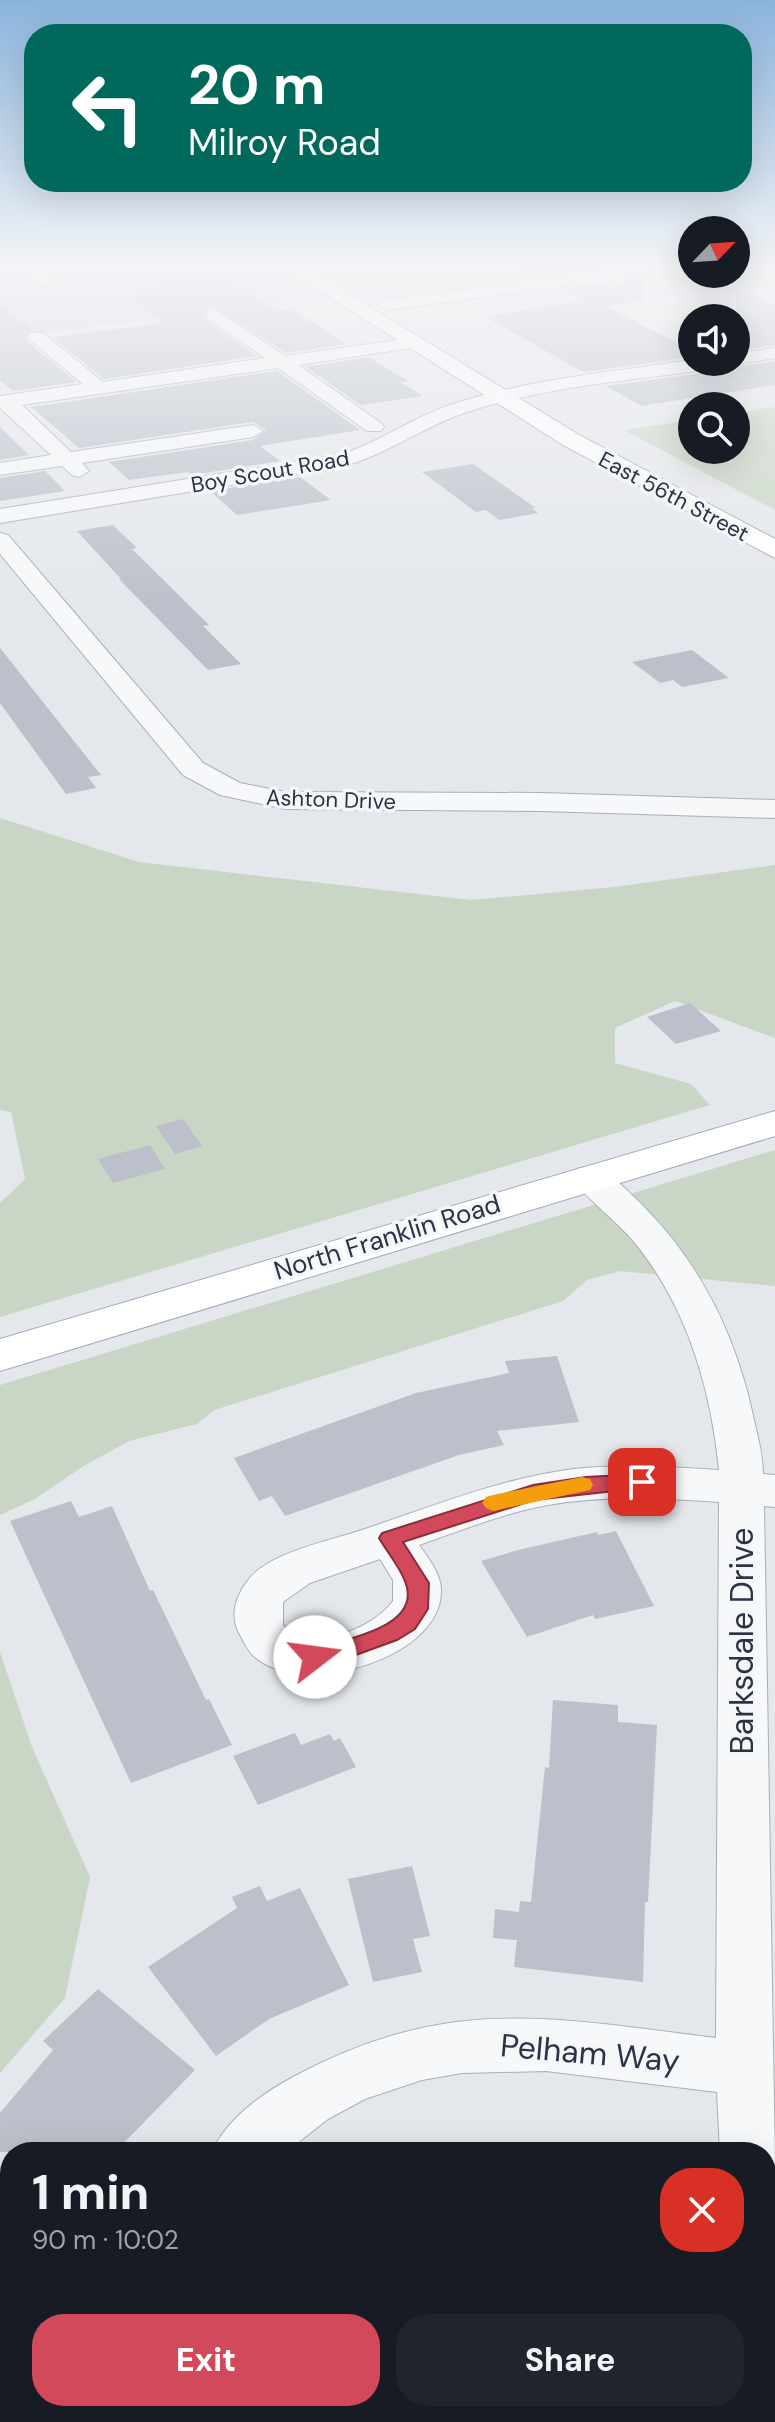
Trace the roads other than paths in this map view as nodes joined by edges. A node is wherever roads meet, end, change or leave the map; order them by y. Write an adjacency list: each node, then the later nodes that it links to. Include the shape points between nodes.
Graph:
1 (86, 377): 7 (street)
2 (175, 377): 7 (street)
3 (302, 377): 11 (street)
4 (467, 377): 9 (main road, East 56th Street)
5 (504, 377): 8 (main road, East 56th Street)
6 (624, 377): 8 (street, Boy Scout Road)
7 (99, 388): 10 (street)
8 (529, 392): 9 (street, Boy Scout Road); 17 (main road, East 56th Street, via 627,450)
9 (502, 398): 15 (street, Boy Scout Road, via 443,415 350,459); 19 (main road, East 56th Street)
10 (3, 401): 13 (street)
11 (374, 427)
12 (253, 431): 13 (street)
13 (67, 459): 14 (street); 15 (street)
14 (0, 469)
15 (107, 498): 16 (street, Boy Scout Road)
16 (0, 516)
17 (775, 526)
18 (0, 540): 20 (street, Ashton Drive, via 193,769 231,790 299,801)
19 (775, 550)
20 (775, 809)
21 (775, 1123): 22 (main road, North Franklin Road)
22 (590, 1177): 23 (main road, North Franklin Road); 24 (street, Barksdale Drive, via 647,1233 699,1312 716,1349)
23 (0, 1355)
24 (758, 1490): 25 (street, via 633,1482 551,1489); 26 (street, Barksdale Drive)
25 (390, 1538)
26 (760, 2070): 27 (street, Pelham Way, via 520,2042 451,2046 348,2077 274,2122); 28 (street, Barksdale Drive)
27 (253, 2142)
28 (751, 2142)

